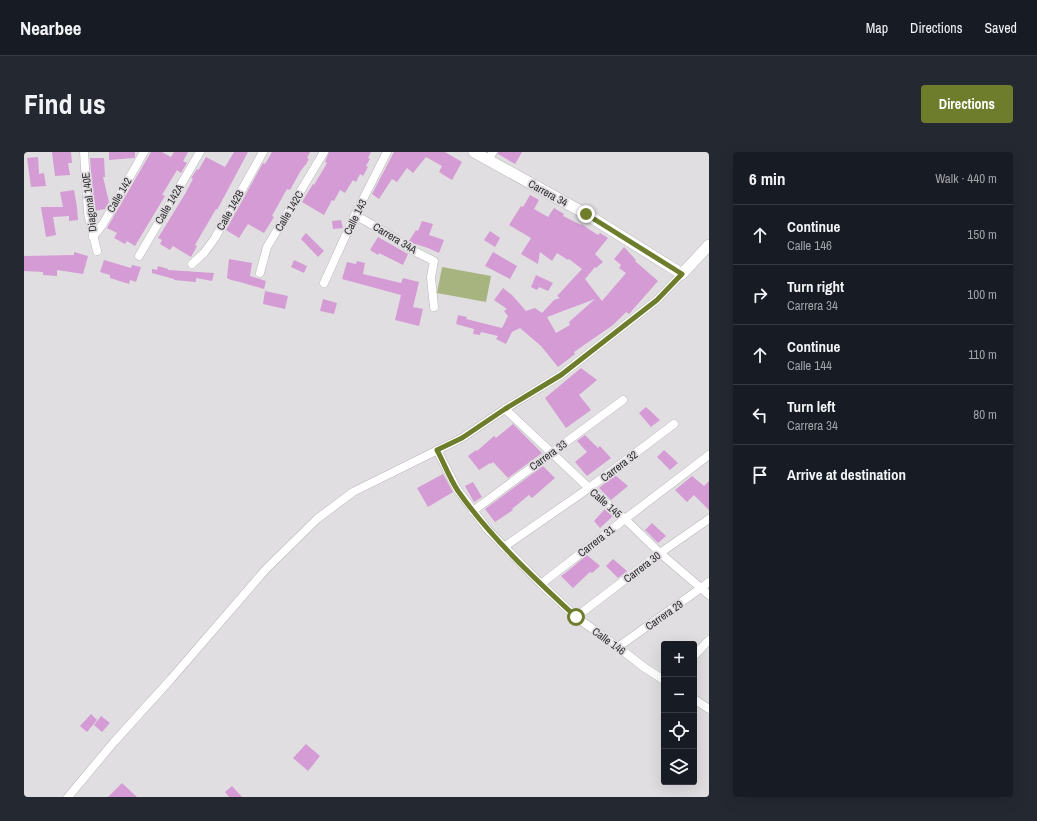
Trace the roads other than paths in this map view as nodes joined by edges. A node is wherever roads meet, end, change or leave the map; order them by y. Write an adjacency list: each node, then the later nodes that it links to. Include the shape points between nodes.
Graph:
1 (84, 152): 10 (street, Diagonal 140E, via 88,213)
2 (144, 152): 10 (street, Calle 142)
3 (200, 152): 13 (street, Calle 142A)
4 (263, 152): 14 (street, Calle 142B, via 215,238)
5 (324, 152): 15 (street, Calle 142C, via 268,247)
6 (387, 152): 9 (street, Calle 143)
7 (474, 152): 8 (street, Carrera 34)
8 (491, 156): 16 (street, Carrera 34)
9 (355, 215): 17 (street, Calle 143); 18 (street, Carrera 34A, via 434,261 431,277)
10 (94, 237): 12 (street, Diagonal 140E)
11 (709, 245): 16 (street)
12 (97, 251)
13 (139, 256)
14 (192, 264)
15 (260, 273)
16 (682, 274): 20 (street, via 657,300 561,375)
17 (324, 283)
18 (434, 307)
19 (624, 400): 23 (street, Carrera 33)
20 (505, 409): 22 (street, via 462,438); 23 (street, Calle 145)
21 (674, 424): 25 (street, Carrera 32)
22 (437, 450): 26 (street, Calle 146, via 457,489); 42 (street, via 353,492 317,519 266,569)
23 (552, 453): 25 (street, Calle 145); 26 (street, Carrera 33)
24 (709, 455): 27 (street, Carrera 31)
25 (589, 488): 27 (street, Calle 145); 29 (street, Carrera 32)
26 (473, 511): 29 (street, Calle 146)
27 (625, 519): 30 (street, Calle 145); 32 (street, Carrera 31)
28 (709, 519): 30 (street, Carrera 30)
29 (504, 547): 32 (street, Calle 146)
30 (660, 553): 33 (street, Calle 145); 35 (street, Carrera 30)
31 (709, 582): 33 (street, Carrera 29)
32 (541, 584): 35 (street, Calle 146)
33 (701, 588): 34 (street, Calle 145); 37 (street, Carrera 29)
34 (709, 595)
35 (576, 617): 37 (street, Calle 146)
36 (709, 640): 38 (street)
37 (618, 647): 39 (street, Calle 146)
38 (697, 653)
39 (661, 678)
40 (697, 701): 41 (street)
41 (708, 708)
42 (68, 797)

